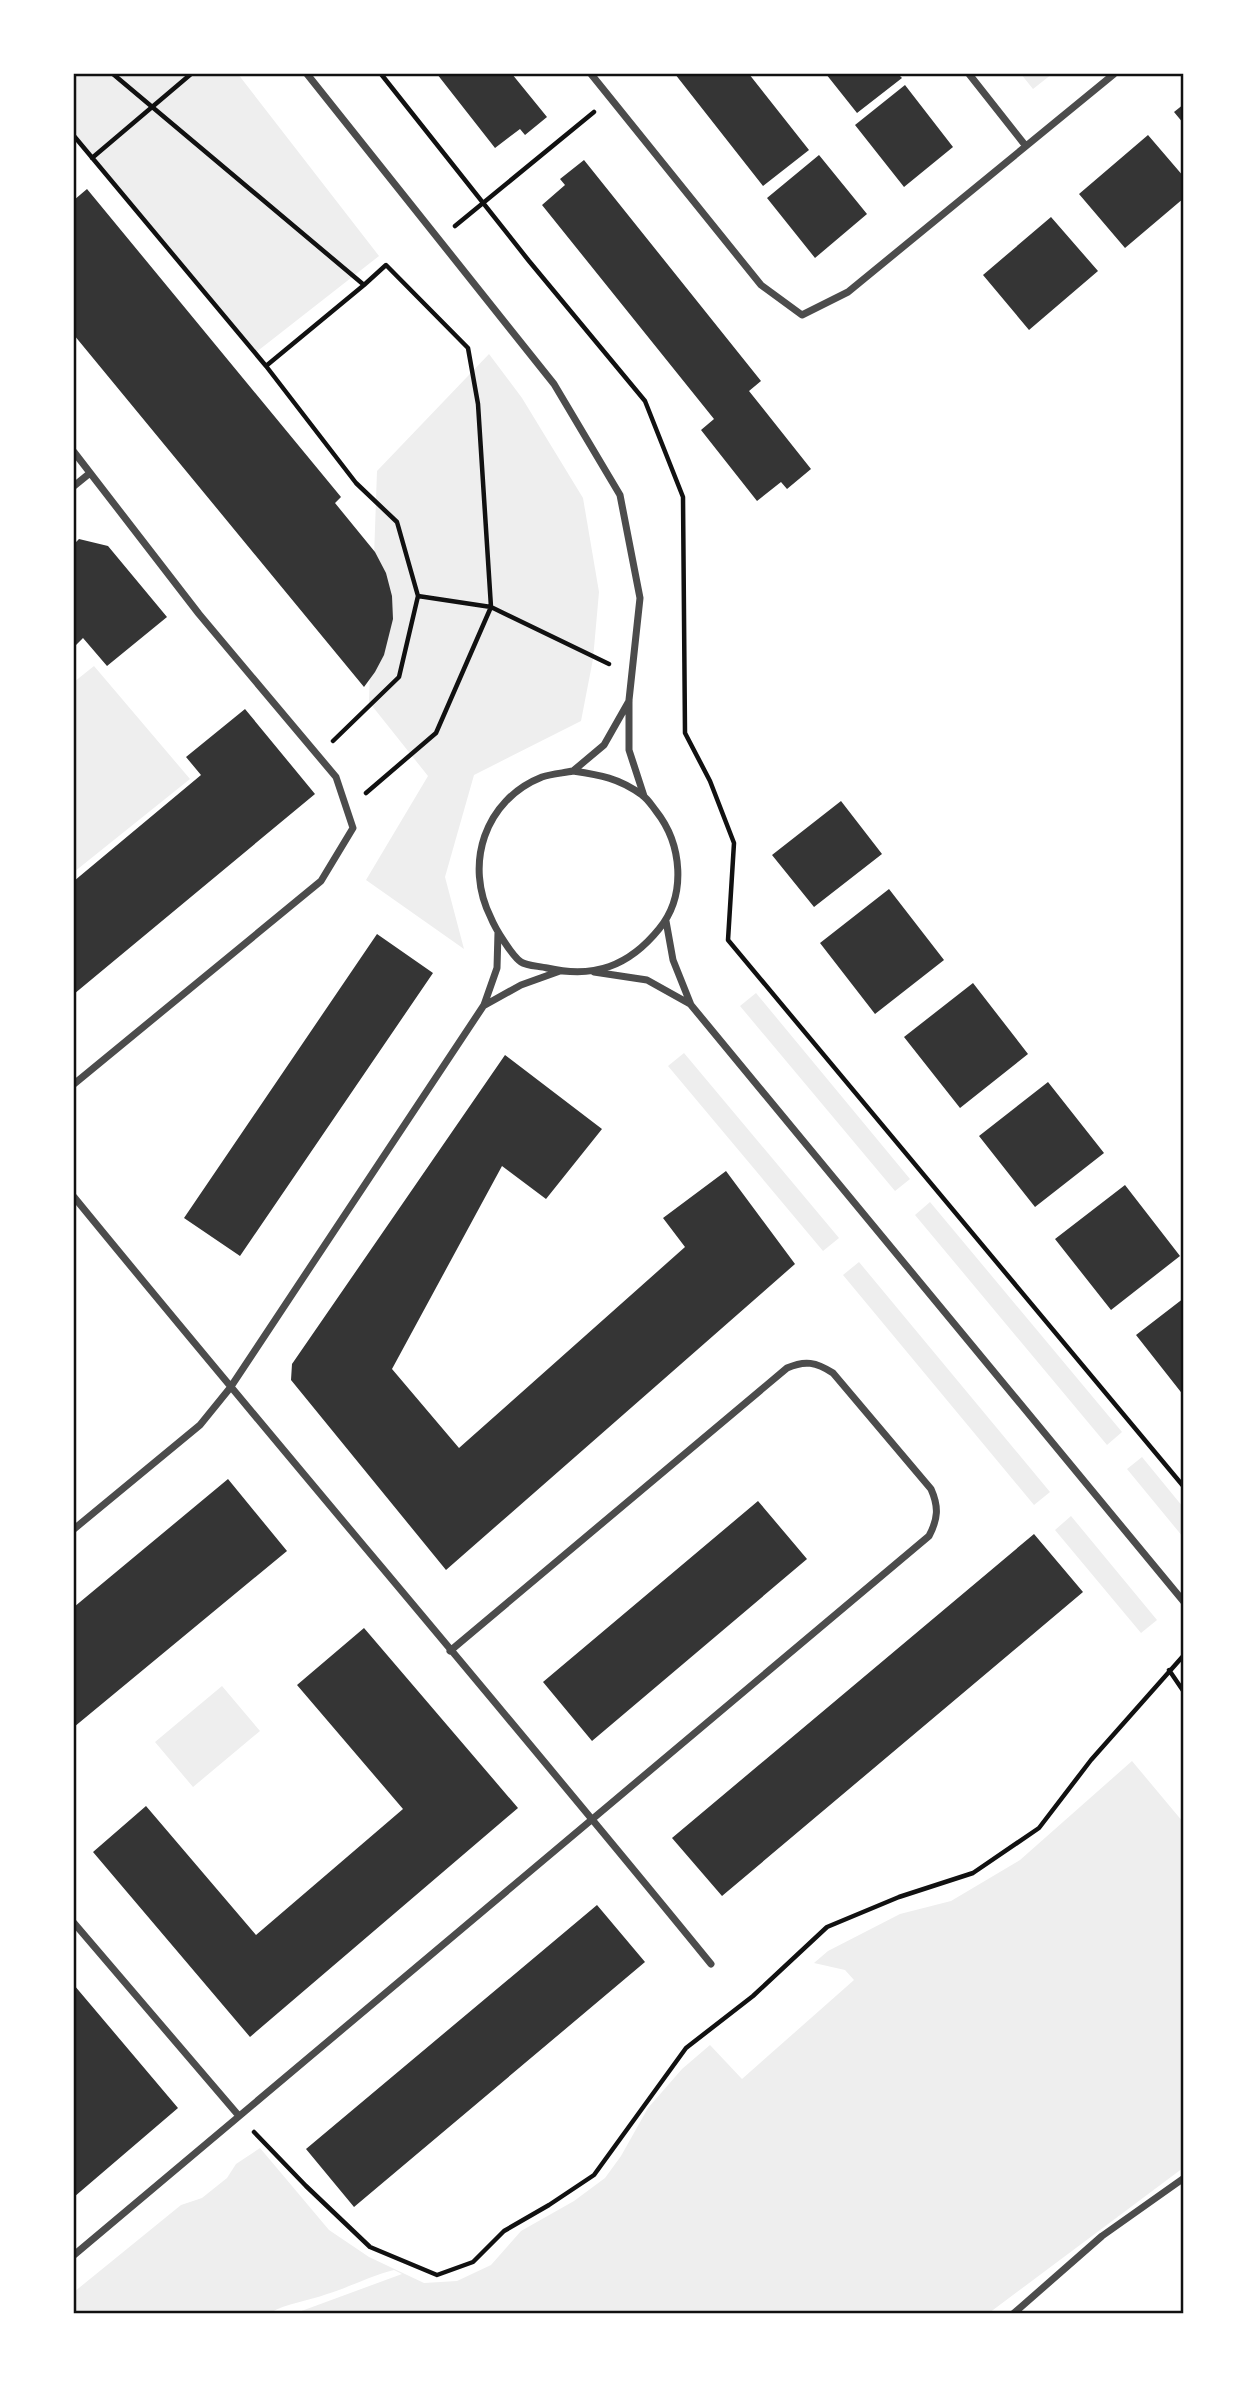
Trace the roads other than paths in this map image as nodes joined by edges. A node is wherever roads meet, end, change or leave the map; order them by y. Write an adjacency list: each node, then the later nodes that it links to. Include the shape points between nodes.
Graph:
1 (307, 74): 9 (street, via 554,384 620,495 640,598)
2 (591, 74): 5 (street, via 761,285 802,315 848,292)
3 (969, 74): 5 (street)
4 (1114, 74): 5 (street)
5 (1025, 145)
6 (74, 452): 7 (street)
7 (90, 473): 8 (street); 18 (street, via 199,614 336,777 353,828 321,881)
8 (74, 486)
9 (629, 700): 10 (street, via 604,745); 11 (street, via 629,750)
10 (573, 771): 11 (street, via 608,775); 13 (street, via 542,777 512,796 494,815 477,866 482,901)
11 (644, 796): 12 (street, via 666,824 677,855 677,890)
12 (666, 921): 15 (street, via 644,948 626,960); 16 (street, via 673,960)
13 (498, 932): 14 (street, via 521,962); 17 (street, via 497,968)
14 (561, 971): 15 (street); 17 (street)
15 (593, 971): 16 (street, via 647,980)
16 (691, 1004): 22 (street)
17 (484, 1005): 20 (street)
18 (74, 1084)
19 (74, 1197): 20 (street)
20 (230, 1388): 21 (street, via 200,1425); 23 (street)
21 (74, 1529)
22 (1184, 1602)
23 (450, 1651): 24 (street); 24 (street, via 787,1368 820,1364 887,1436 931,1489 938,1510 929,1536)
24 (593, 1819): 26 (street); 27 (street)
25 (74, 1923): 27 (street)
26 (711, 1964)
27 (239, 2116): 29 (street)
28 (1184, 2178): 30 (street, via 1102,2236)
29 (74, 2255)
30 (1013, 2314)

